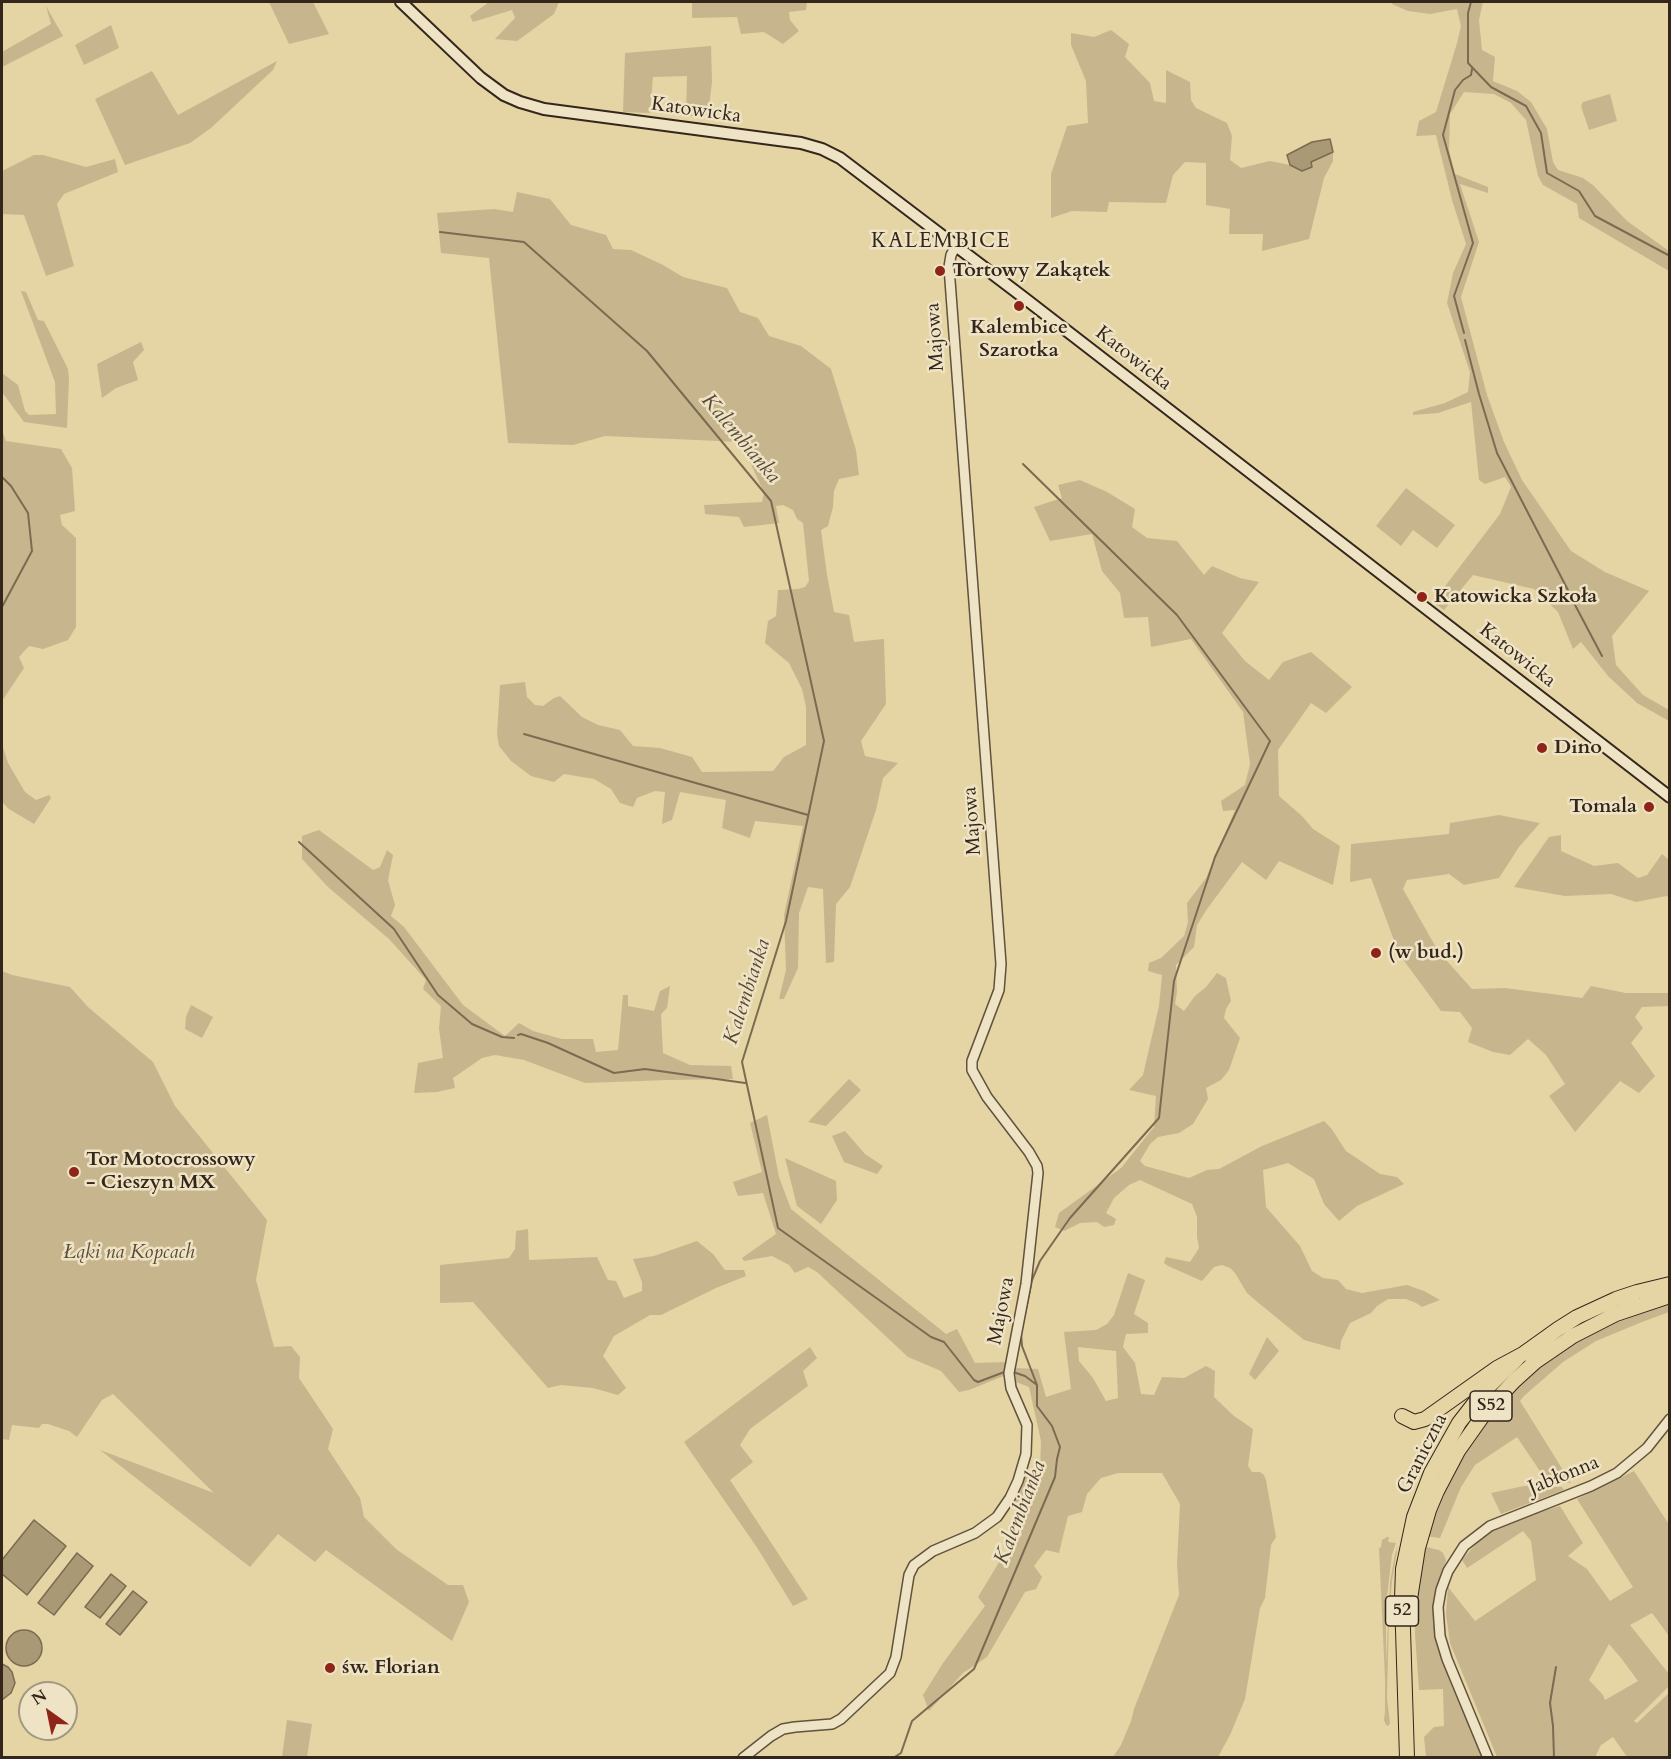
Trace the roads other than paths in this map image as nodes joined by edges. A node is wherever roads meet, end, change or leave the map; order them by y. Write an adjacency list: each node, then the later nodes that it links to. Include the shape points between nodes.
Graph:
1 (401, 2): 2 (main road, Katowicka, via 481,78 519,102 544,109 817,147 848,164)
2 (956, 246): 3 (main road, Katowicka); 10 (street, Majowa, via 949,267 1001,964 999,990 972,1070 987,1097 1029,1152 1038,1173 1026,1284 1009,1371 1011,1388 1027,1425 1026,1454 1018,1481 997,1517 986,1527 933,1551 914,1565 890,1673 841,1719 832,1724 783,1729)
3 (1670, 797)
4 (1670, 1284): 6 (highway, Graniczna, via 1590,1311)
5 (1670, 1296): 9 (highway, Graniczna / S52, via 1616,1314 1573,1336 1535,1362 1487,1410 1458,1450 1429,1510)
6 (1522, 1354): 7 (highway, via 1425,1419 1414,1422); 11 (highway, Graniczna / 52, via 1483,1392 1459,1423 1431,1473 1414,1517 1402,1598)
7 (1402, 1416)
8 (1670, 1419): 13 (street, Jabłonna, via 1647,1449 1617,1473 1490,1526 1460,1551 1444,1580 1438,1625 1447,1659)
9 (1410, 1599): 12 (highway, Graniczna / 52)
10 (742, 1758)
11 (1407, 1758)
12 (1415, 1758)
13 (1488, 1758)

